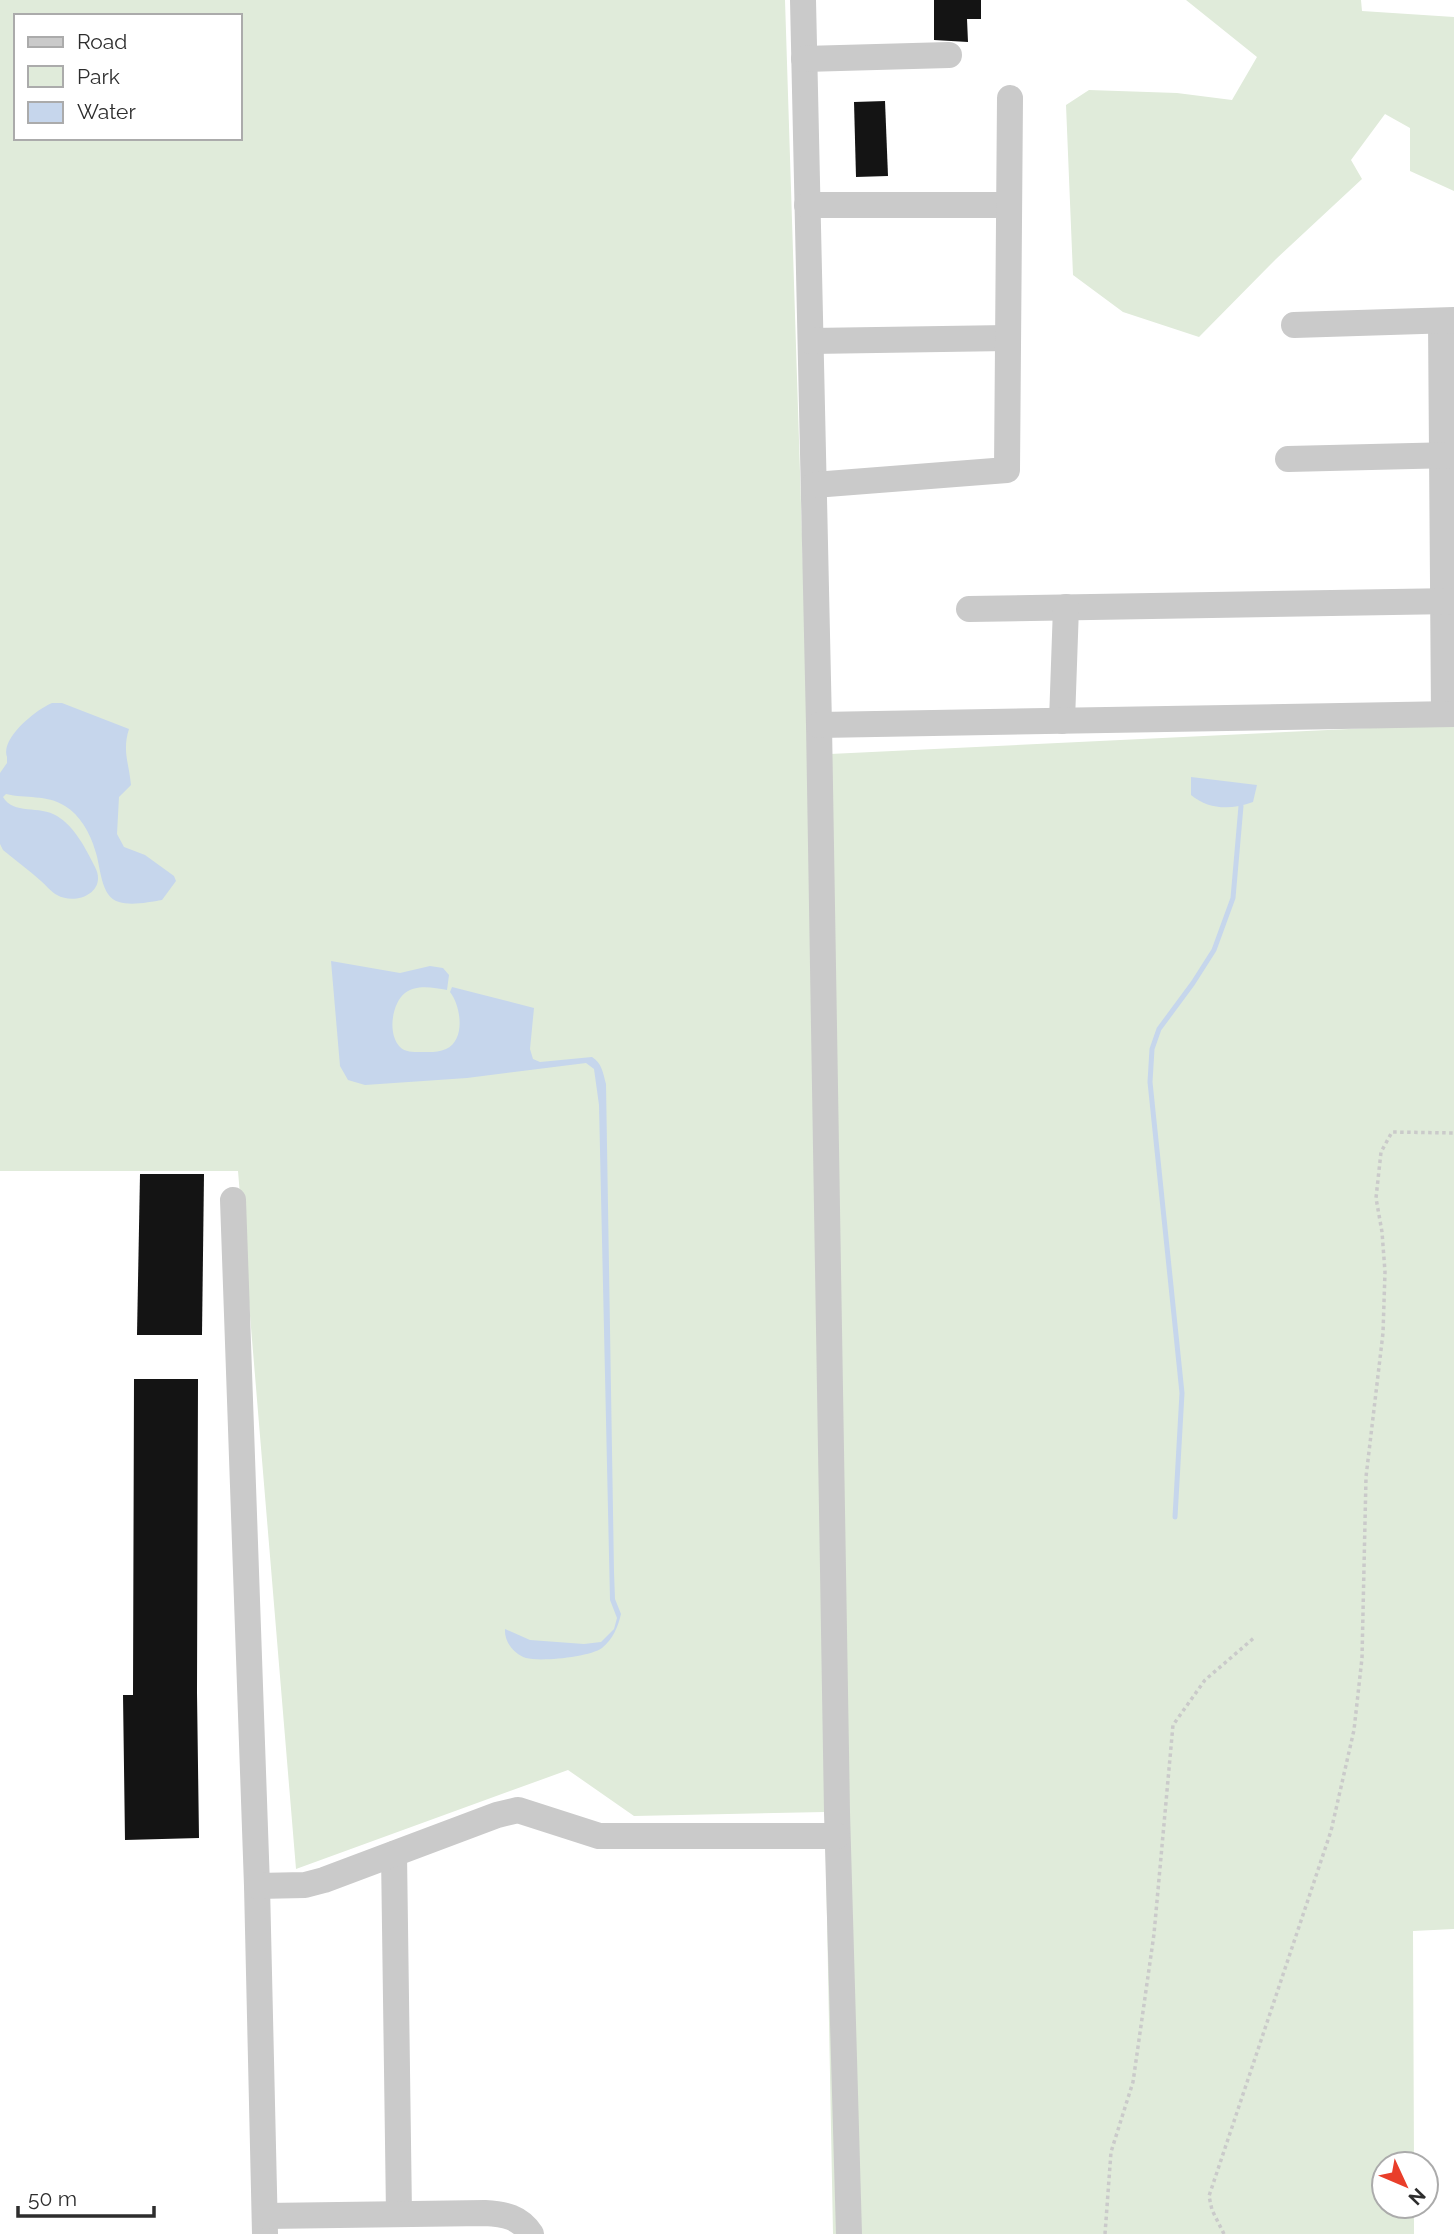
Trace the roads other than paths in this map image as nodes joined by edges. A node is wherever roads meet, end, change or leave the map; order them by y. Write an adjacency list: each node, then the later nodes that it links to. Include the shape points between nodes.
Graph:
1 (803, 0): 3 (lane)
2 (949, 55): 3 (lane)
3 (804, 59): 5 (lane)
4 (1010, 98): 6 (lane)
5 (807, 205): 6 (lane); 10 (lane)
6 (1009, 205): 9 (lane)
7 (1448, 321): 8 (lane); 11 (lane)
8 (1294, 325)
9 (1008, 338): 10 (lane); 13 (lane, via 1007,470)
10 (810, 341): 13 (lane)
11 (1448, 455): 12 (lane); 14 (lane)
12 (1288, 459)
13 (814, 485): 19 (lane)
14 (1449, 601): 15 (lane); 17 (lane)
15 (1066, 607): 16 (lane); 18 (lane)
16 (969, 609)
17 (1449, 714): 18 (lane)
18 (1062, 721): 19 (lane)
19 (819, 725): 21 (lane)
20 (233, 1200): 23 (lane)
21 (837, 1836): 22 (lane, via 599,1836 518,1811); 28 (lane)
22 (394, 1854): 23 (lane, via 305,1885); 24 (lane)
23 (257, 1886): 26 (lane)
24 (399, 2214): 25 (lane); 26 (lane)
25 (442, 2224): 27 (lane, via 485,2213 506,2215)
26 (265, 2225)
27 (531, 2234)
28 (849, 2234)

